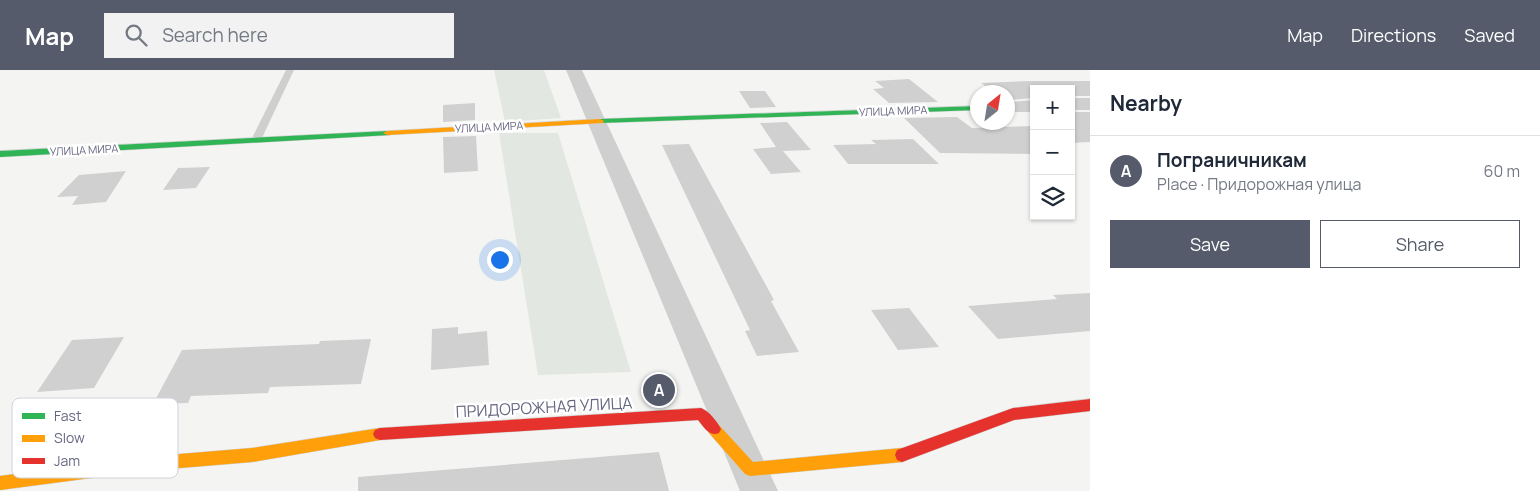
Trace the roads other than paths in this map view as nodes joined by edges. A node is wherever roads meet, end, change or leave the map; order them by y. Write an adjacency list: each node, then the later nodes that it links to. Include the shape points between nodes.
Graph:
1 (290, 70): 9 (lane)
2 (574, 70): 8 (street)
3 (1075, 104): 4 (street)
4 (1090, 104)
5 (1030, 106): 6 (street)
6 (1015, 107)
7 (970, 108): 8 (street, УЛИЦА МИРА)
8 (596, 122): 9 (street, УЛИЦА МИРА); 14 (street)
9 (256, 140): 10 (street, УЛИЦА МИРА)
10 (0, 154)
11 (1090, 405): 14 (street, via 1012,414 900,456)
12 (178, 461): 14 (street, ПРИДОРОЖНАЯ УЛИЦА, via 252,455 391,432 702,414)
13 (38, 478): 15 (street, ПРИДОРОЖНАЯ УЛИЦА)
14 (755, 480)
15 (0, 483)

